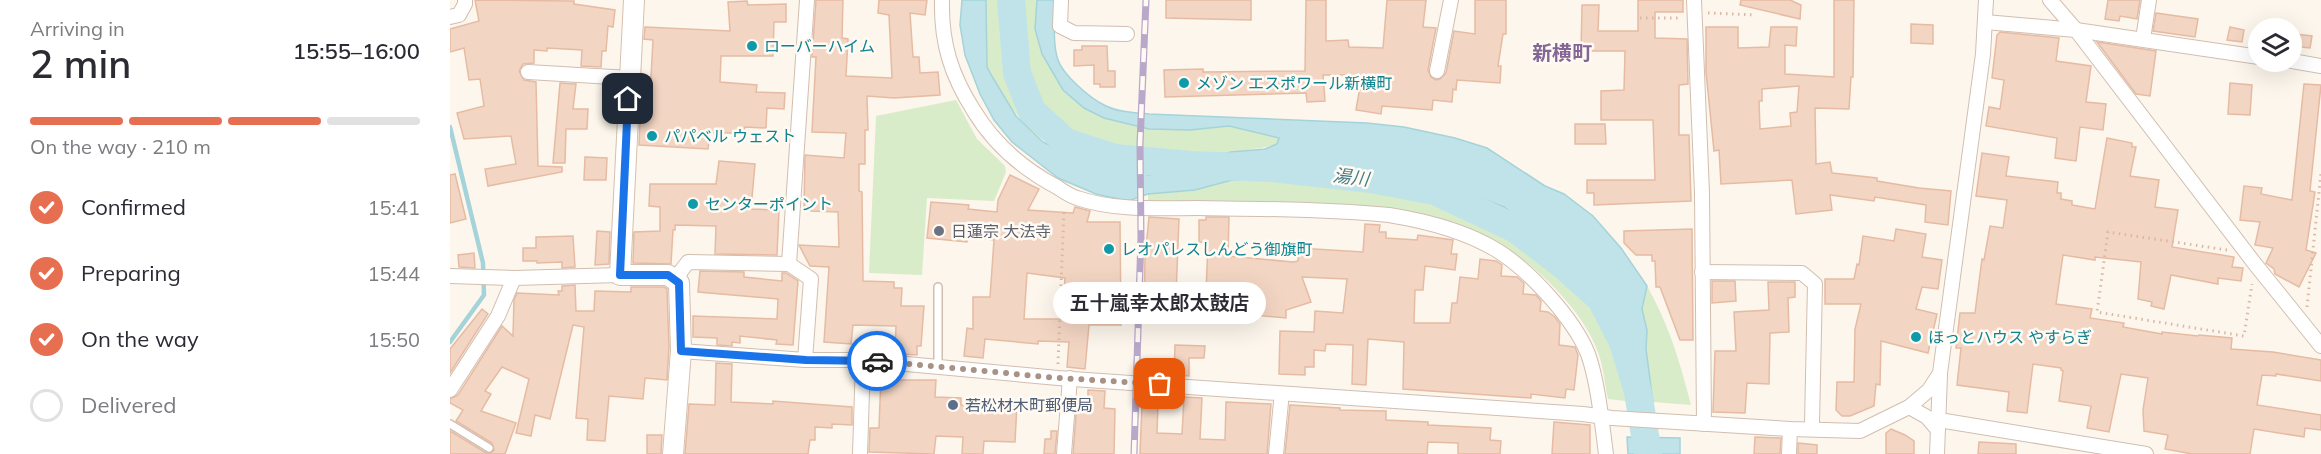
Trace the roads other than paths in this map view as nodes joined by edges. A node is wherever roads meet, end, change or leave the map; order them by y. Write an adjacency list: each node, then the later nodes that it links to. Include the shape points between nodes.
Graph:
1 (465, 0): 11 (street, via 459,15)
2 (634, 0): 21 (main road)
3 (807, 0): 22 (street)
4 (942, 0): 39 (street, via 944,46 961,90 994,139 1045,181 1075,198 1119,207 1389,214 1420,220 1476,241 1498,251 1567,316 1587,353)
5 (1061, 0): 14 (street, via 1060,26 1074,33)
6 (1451, 0): 19 (street)
7 (1986, 0): 12 (street)
8 (2050, 0): 13 (street)
9 (2150, 0): 15 (street)
10 (1694, 10): 23 (street)
11 (450, 17)
12 (1985, 22): 13 (street); 34 (street)
13 (2076, 30): 15 (street); 29 (street)
14 (1127, 34)
15 (2143, 39): 16 (street)
16 (2248, 55)
17 (2302, 63): 18 (street)
18 (2321, 66)
19 (1437, 71)
20 (528, 72): 21 (street)
21 (629, 78): 24 (main road)
22 (789, 264): 27 (street, via 688,262); 31 (street, via 811,279)
23 (1702, 272): 40 (street); 41 (street, via 1802,273 1815,284)
24 (620, 275): 26 (street); 27 (main road, via 668,275)
25 (450, 276): 26 (street)
26 (514, 278): 36 (street, via 498,316)
27 (675, 279): 30 (main road, via 679,283)
28 (938, 287): 33 (lane)
29 (2321, 346)
30 (681, 351): 31 (street); 46 (main road)
31 (806, 360): 32 (street)
32 (863, 360): 35 (street); 47 (street)
33 (938, 364)
34 (1940, 373): 38 (street, via 1929,390); 43 (street)
35 (1064, 378): 39 (street); 48 (street)
36 (450, 390)
37 (1281, 402): 49 (street)
38 (1909, 407): 43 (street); 44 (street, via 1860,431)
39 (1606, 418): 40 (street); 50 (street)
40 (1700, 423): 44 (street)
41 (1812, 423)
42 (450, 424): 45 (lane)
43 (1938, 425): 52 (street); 53 (street)
44 (1790, 429): 51 (street)
45 (489, 448)
46 (673, 454)
47 (860, 454)
48 (1065, 454)
49 (1276, 454)
50 (1606, 454)
51 (1789, 454)
52 (1937, 454)
53 (2146, 454)

